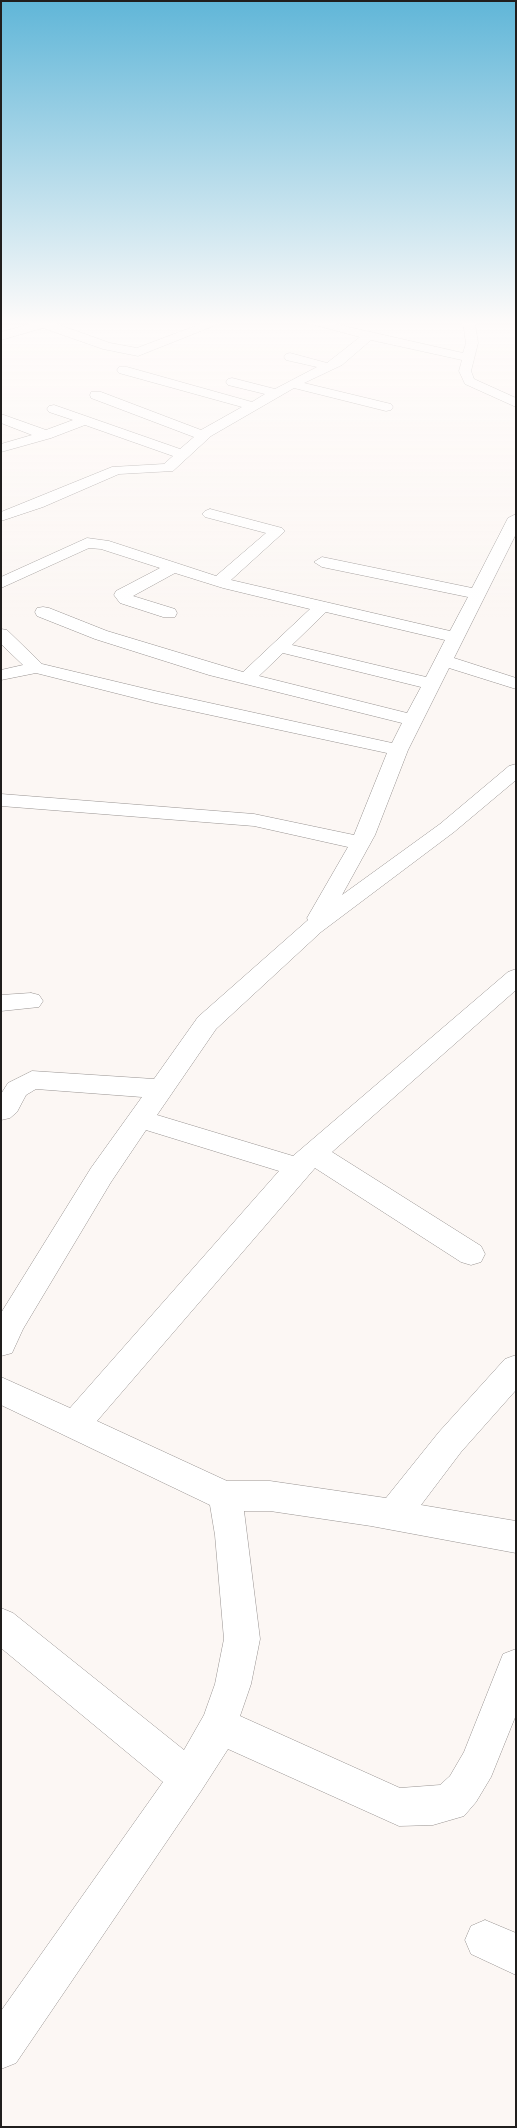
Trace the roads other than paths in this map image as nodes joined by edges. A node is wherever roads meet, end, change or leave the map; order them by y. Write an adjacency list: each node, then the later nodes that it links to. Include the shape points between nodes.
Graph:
1 (12, 422): 6 (street)
2 (79, 422): 6 (street)
3 (91, 422): 9 (street)
4 (168, 422): 7 (street)
5 (226, 422): 7 (street)
6 (46, 435): 8 (street)
7 (204, 436): 9 (street)
8 (1, 448)
9 (183, 455): 11 (street, via 168,468 117,470)
10 (210, 514): 16 (street, via 277,531)
11 (1, 517)
12 (516, 518): 13 (street)
13 (508, 548): 18 (street)
14 (322, 562): 18 (street)
15 (174, 567): 16 (street); 17 (street, via 116,548 87,543); 21 (street, via 122,596)
16 (220, 581): 19 (street)
17 (1, 583)
18 (477, 594): 23 (street)
19 (323, 606): 23 (street); 24 (street)
20 (44, 612): 28 (street, via 101,635)
21 (169, 614)
22 (1, 634): 26 (street)
23 (455, 637): 25 (street)
24 (280, 647): 28 (street); 29 (street)
25 (444, 660): 29 (street); 30 (street)
26 (36, 668): 27 (street); 32 (street)
27 (1, 675)
28 (246, 678): 31 (street)
29 (431, 684): 31 (street)
30 (516, 684)
31 (413, 720): 32 (street)
32 (398, 750): 35 (street)
33 (516, 770): 36 (street, via 447,828)
34 (1, 800): 35 (street, via 254,820)
35 (360, 843): 36 (street)
36 (313, 926): 40 (street, via 207,1023)
37 (516, 977): 43 (street)
38 (31, 1001): 39 (street)
39 (1, 1004)
40 (162, 1089): 41 (street, via 32,1080 17,1090); 42 (street)
41 (1, 1111)
42 (140, 1119): 43 (street); 45 (street, via 96,1183)
43 (306, 1160): 44 (street); 48 (street)
44 (471, 1254)
45 (1, 1344)
46 (516, 1368): 50 (street, via 450,1442)
47 (1, 1390): 48 (street)
48 (75, 1424): 49 (street)
49 (225, 1496): 50 (street, via 270,1496); 54 (street, via 242,1640 233,1684)
50 (393, 1515): 51 (street)
51 (516, 1537)
52 (1, 1625): 55 (street)
53 (516, 1667): 54 (street, via 478,1764 463,1789 450,1802 433,1806 399,1807)
54 (218, 1725): 55 (street)
55 (188, 1778): 56 (street)
56 (6, 2029)

